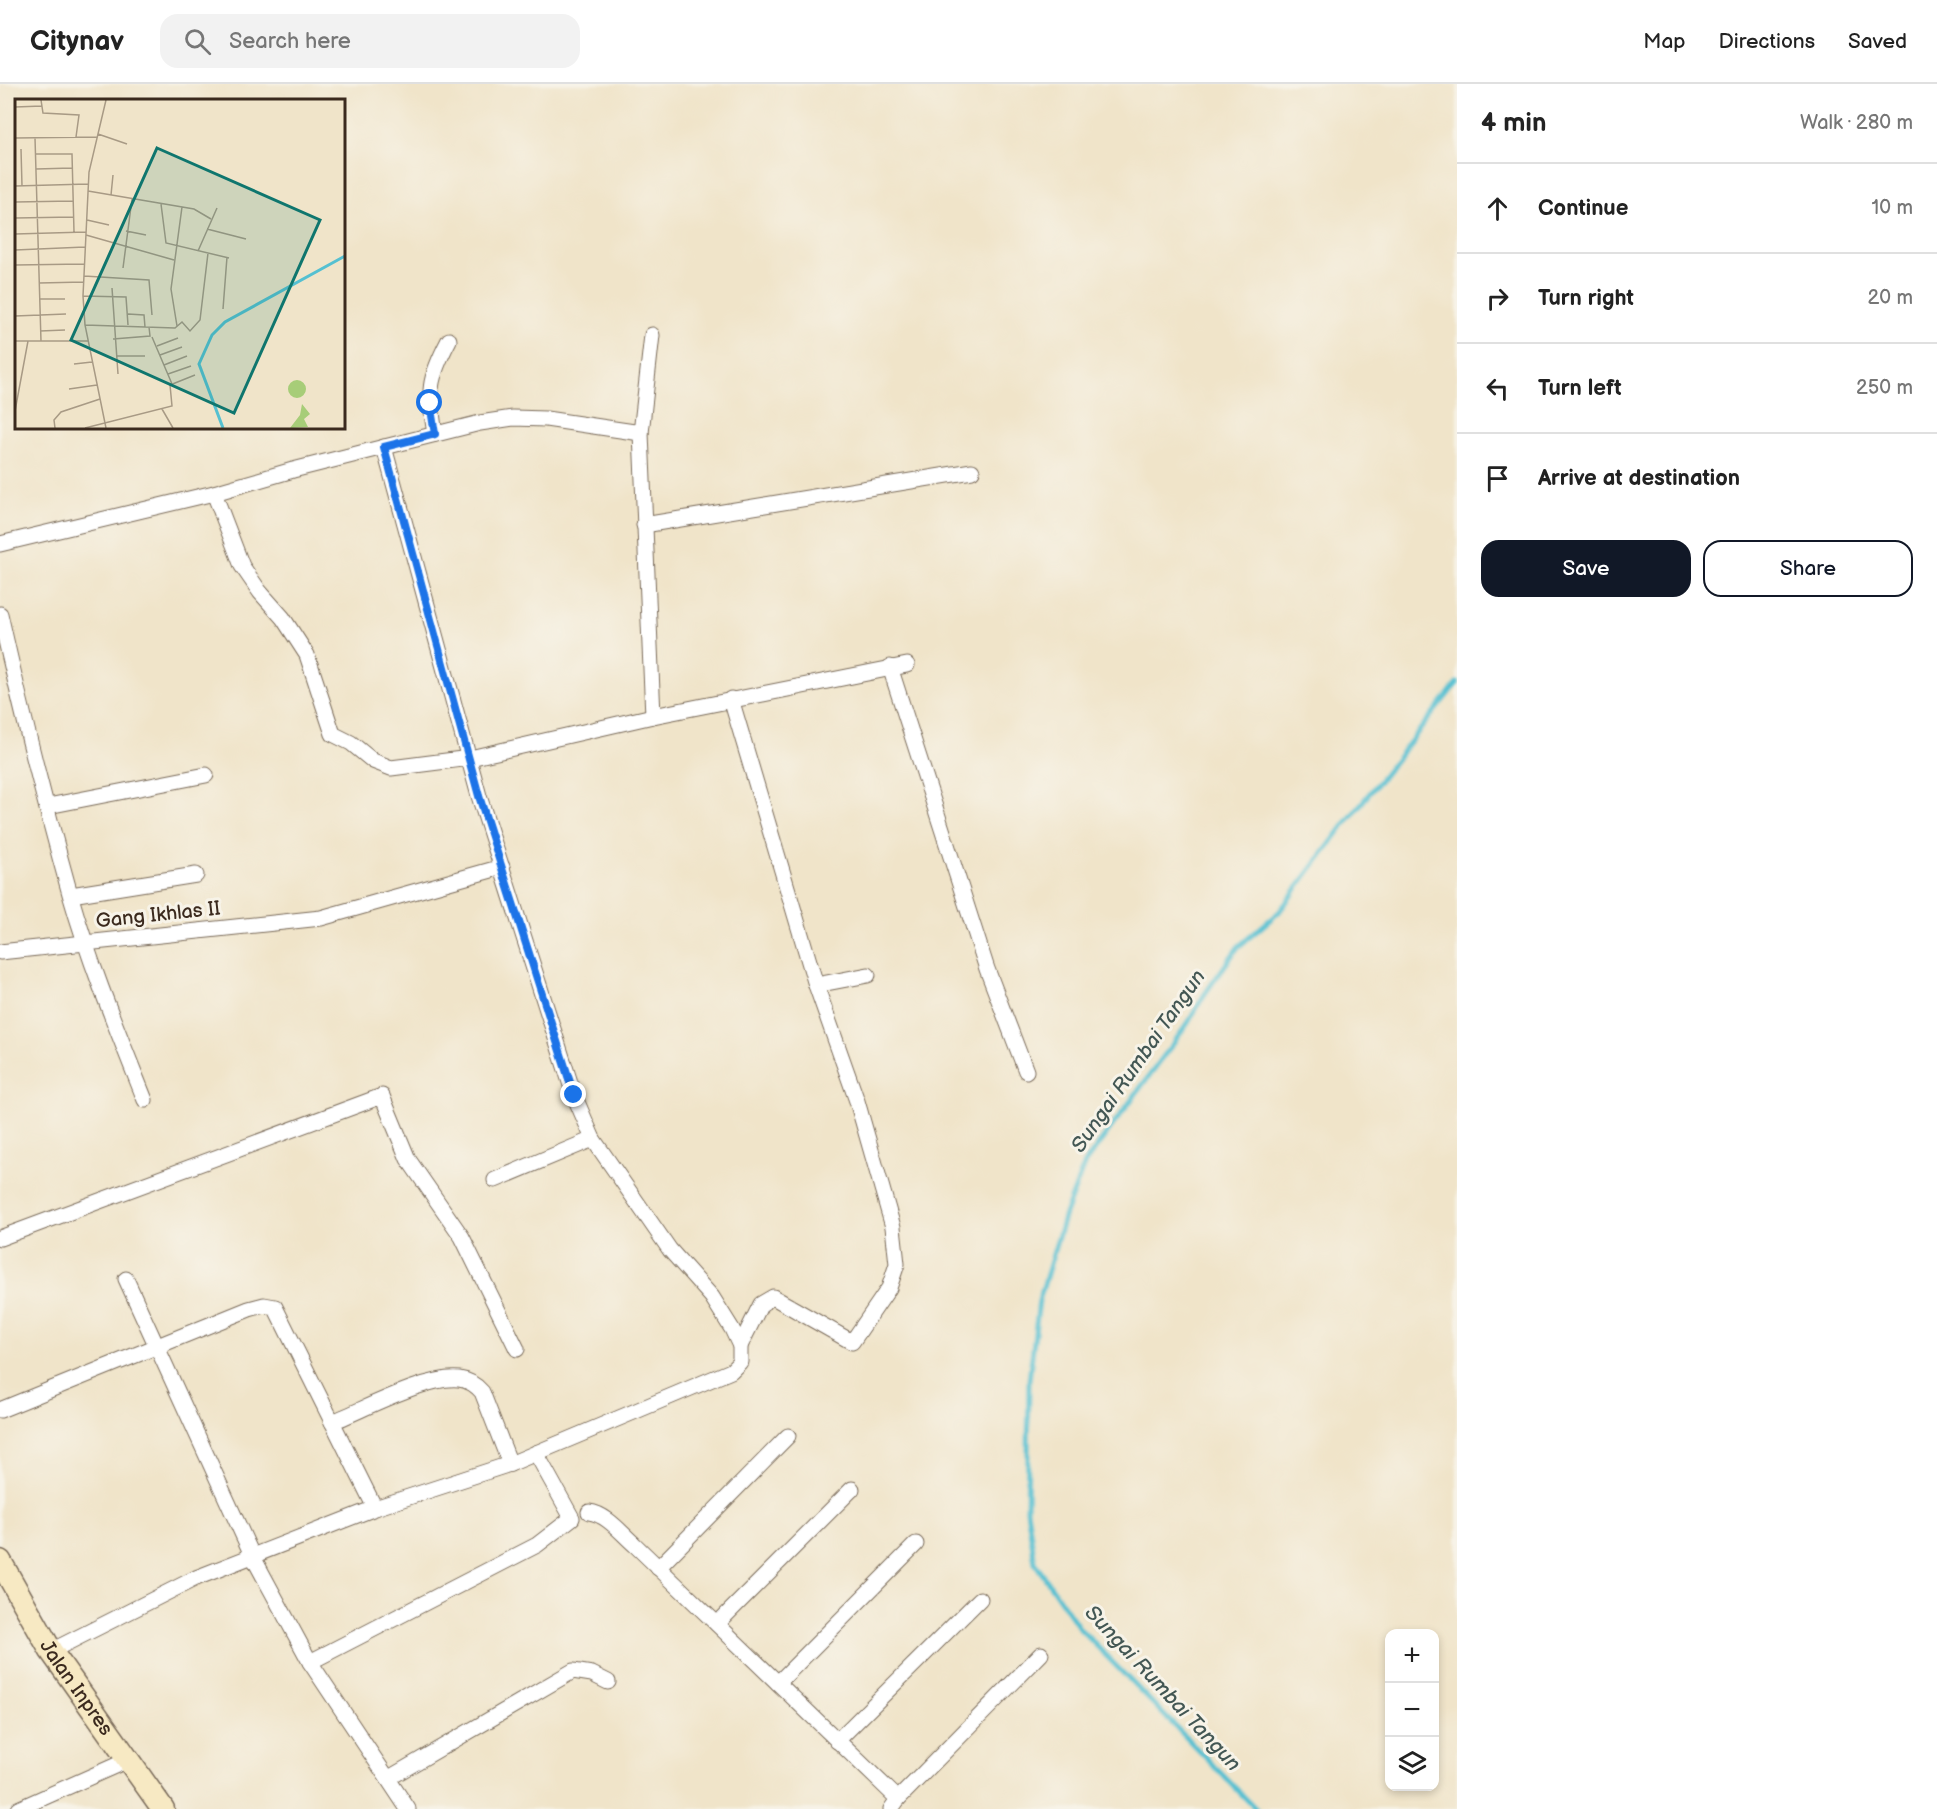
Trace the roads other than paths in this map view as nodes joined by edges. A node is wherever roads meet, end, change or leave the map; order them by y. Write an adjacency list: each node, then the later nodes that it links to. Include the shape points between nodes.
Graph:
1 (652, 335): 3 (street)
2 (449, 340): 4 (street, via 432,373 430,403)
3 (641, 433): 4 (street, via 546,418 513,418); 8 (street)
4 (435, 434): 5 (street)
5 (384, 447): 7 (street); 15 (street)
6 (972, 471): 8 (street)
7 (214, 493): 9 (street); 15 (street, via 242,566 307,655 333,734 373,761 391,768)
8 (644, 525): 14 (street)
9 (0, 544)
10 (0, 614): 17 (street)
11 (907, 664): 12 (street)
12 (890, 666): 13 (street); 25 (street, via 987,969)
13 (731, 699): 14 (street); 24 (street)
14 (652, 716): 15 (street)
15 (470, 758): 18 (street)
16 (206, 775): 17 (street)
17 (48, 806): 20 (street)
18 (502, 867): 21 (street, Gang Ikhlas II, via 329,915); 27 (street, via 574,1095)
19 (196, 875): 20 (street)
20 (71, 895): 21 (street)
21 (87, 943): 22 (street, Gang Ikhlas II); 26 (street)
22 (0, 952)
23 (868, 975): 24 (street)
24 (816, 985): 32 (street, via 857,1101 893,1227 897,1264 889,1288 852,1342 773,1297 761,1304)
25 (1026, 1071)
26 (146, 1100)
27 (593, 1139): 28 (street); 32 (street, via 670,1250 712,1297)
28 (495, 1180)
29 (0, 1238): 33 (street, via 381,1096 408,1159 462,1237)
30 (126, 1279): 31 (street)
31 (155, 1345): 34 (street); 35 (street, via 249,1309 275,1307); 43 (street)
32 (740, 1346): 37 (street, via 740,1362 732,1371)
33 (517, 1348)
34 (0, 1410)
35 (332, 1422): 38 (street, via 428,1383 459,1379 476,1385 482,1392); 40 (street)
36 (788, 1436): 45 (street)
37 (536, 1453): 38 (street); 50 (street, via 572,1518 537,1545)
38 (510, 1464): 40 (street)
39 (852, 1489): 47 (street)
40 (375, 1508): 43 (street)
41 (589, 1512): 45 (street, via 607,1520)
42 (916, 1544): 52 (street)
43 (252, 1555): 48 (street, via 196,1578); 50 (street)
44 (0, 1561): 48 (main road, Jalan Inpres)
45 (658, 1568): 47 (street)
46 (980, 1599): 53 (street)
47 (717, 1624): 52 (street)
48 (51, 1651): 54 (main road, Jalan Inpres)
49 (1041, 1654): 56 (street)
50 (310, 1662): 55 (street)
51 (608, 1682): 55 (street, via 573,1671)
52 (778, 1683): 53 (street)
53 (837, 1741): 56 (street)
54 (128, 1760): 57 (street); 58 (main road, Jalan Inpres)
55 (389, 1778): 59 (street)
56 (894, 1804)
57 (18, 1809)
58 (163, 1809)
59 (408, 1809)

